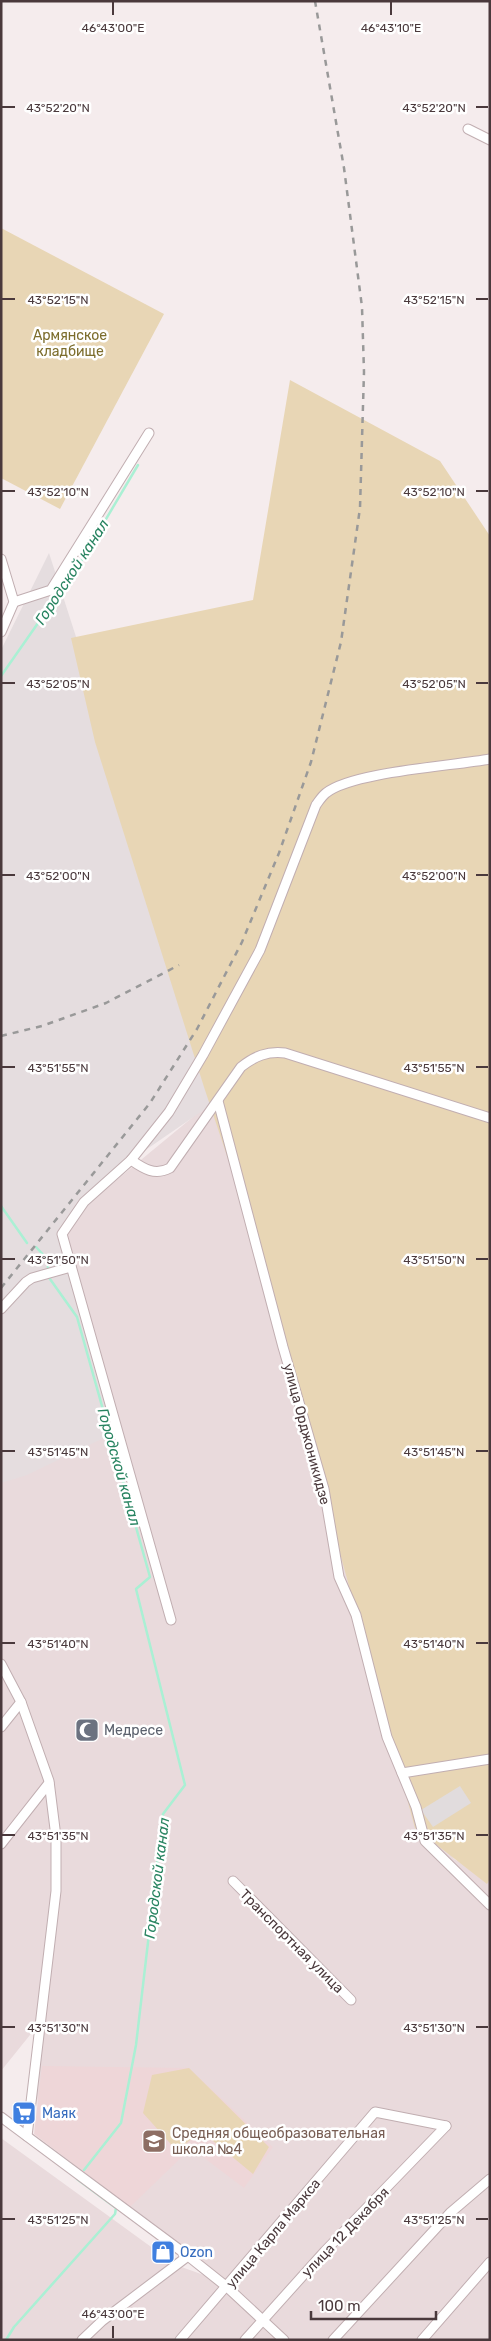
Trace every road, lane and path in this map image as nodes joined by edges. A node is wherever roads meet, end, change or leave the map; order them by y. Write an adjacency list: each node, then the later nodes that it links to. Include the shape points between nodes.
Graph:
1 (468, 129): 2 (street)
2 (490, 140)
3 (149, 433): 5 (street, via 51,590)
4 (1, 558): 5 (street)
5 (14, 602): 6 (street)
6 (1, 632)
7 (490, 759): 10 (street, via 364,778 325,794 316,805 260,950 174,1104)
8 (218, 1101): 9 (street, via 252,1059 274,1052); 10 (street, via 170,1168 154,1172); 18 (street, улица Орджоникидзе, via 324,1489 339,1576 356,1615 388,1737)
9 (490, 1118)
10 (131, 1160): 11 (street, via 84,1202 62,1234)
11 (71, 1267): 12 (street, via 32,1278); 13 (street)
12 (1, 1309)
13 (171, 1620)
14 (1, 1664): 15 (street)
15 (21, 1702): 16 (street); 19 (street)
16 (1, 1727)
17 (490, 1759): 18 (street)
18 (402, 1773): 22 (street, улица Орджоникидзе, via 425,1841)
19 (49, 1783): 20 (street); 26 (street, via 56,1837 56,1891)
20 (1, 1844)
21 (233, 1882): 23 (street, Транспортная улица)
22 (490, 1905)
23 (351, 2000)
24 (1, 2117): 26 (street)
25 (446, 2126): 30 (street, улица Карла Маркса, via 375,2112); 31 (street, улица 12 Декабря)
26 (27, 2136): 28 (street)
27 (490, 2178): 36 (street, via 450,2212)
28 (188, 2256): 30 (street); 32 (street)
29 (490, 2262): 37 (street)
30 (227, 2287): 31 (street); 33 (street, улица Карла Маркса)
31 (262, 2321): 34 (street, улица 12 Декабря); 35 (street)
32 (82, 2340)
33 (180, 2340)
34 (245, 2340)
35 (284, 2340)
36 (333, 2340)
37 (422, 2340)

